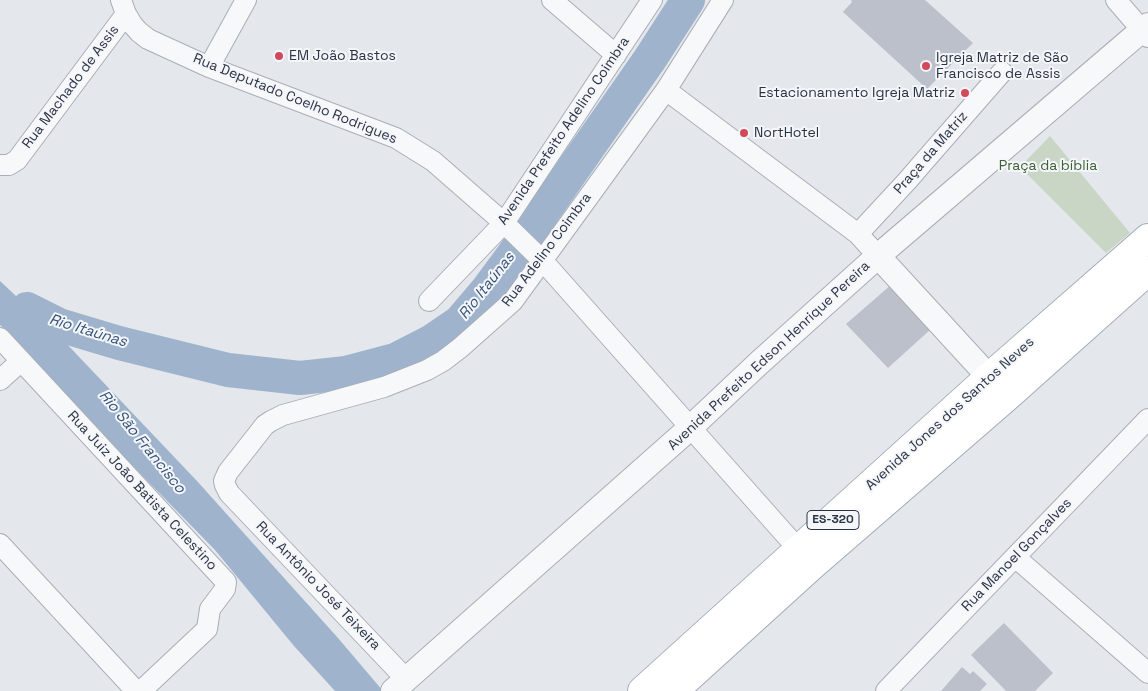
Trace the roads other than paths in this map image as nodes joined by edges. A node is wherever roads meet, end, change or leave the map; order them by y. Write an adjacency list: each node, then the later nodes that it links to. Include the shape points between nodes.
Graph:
1 (246, 0): 9 (street)
2 (552, 0): 8 (street)
3 (652, 0): 8 (street, Avenida Prefeito Adelino Coimbra)
4 (723, 0): 11 (street, Rua Adelino Coimbra)
5 (1116, 0): 7 (street)
6 (123, 7): 9 (street, Rua Deputado Coelho Rodrigues, via 139,32 148,39); 12 (street, Rua Machado de Assis)
7 (1146, 31): 16 (street, Avenida Prefeito Edson Henrique Pereira)
8 (616, 55): 13 (street, Avenida Prefeito Adelino Coimbra)
9 (209, 67): 13 (street, Rua Deputado Coelho Rodrigues, via 396,138 433,161)
10 (1002, 72): 14 (street, Praça da Matriz)
11 (666, 90): 14 (street); 17 (street, Rua Adelino Coimbra)
12 (9, 163)
13 (508, 227): 17 (street, Rua Deputado Coelho Rodrigues); 19 (street, Avenida Prefeito Adelino Coimbra)
14 (858, 234): 16 (street)
15 (1148, 238): 22 (main road, Avenida Jones dos Santos Neves / ES-320)
16 (878, 256): 22 (street); 26 (street, Avenida Prefeito Edson Henrique Pereira)
17 (539, 258): 26 (street, Rua Deputado Coelho Rodrigues); 27 (street, Rua Adelino Coimbra, via 513,301 443,361 384,387 283,415 265,425 228,472 224,481)
18 (1148, 271): 24 (main road, Avenida Jones dos Santos Neves / ES-320)
19 (429, 301)
20 (0, 338): 21 (street)
21 (21, 361): 23 (street); 35 (street, Rua Juiz João Batista Celestino, via 226,582 225,589 210,609 206,631)
22 (989, 377): 24 (street); 29 (main road, Avenida Jones dos Santos Neves / ES-320)
23 (0, 380)
24 (1007, 397): 29 (main road, Avenida Jones dos Santos Neves / ES-320)
25 (1148, 419): 30 (street, Rua Manoel Gonçalves)
26 (690, 428): 29 (street, Rua Deputado Coelho Rodrigues); 33 (street, Avenida Prefeito Edson Henrique Pereira)
27 (230, 493): 33 (street, Rua Antônio José Teixeira)
28 (0, 544): 34 (street)
29 (806, 558): 32 (main road, Avenida Jones dos Santos Neves / ES-320)
30 (1015, 558): 31 (street); 37 (street, Rua Manoel Gonçalves)
31 (1148, 673)
32 (685, 680): 36 (main road, Avenida Jones dos Santos Neves / ES-320)
33 (398, 687)
34 (136, 691)
35 (141, 691)
36 (642, 691)
37 (886, 691)

